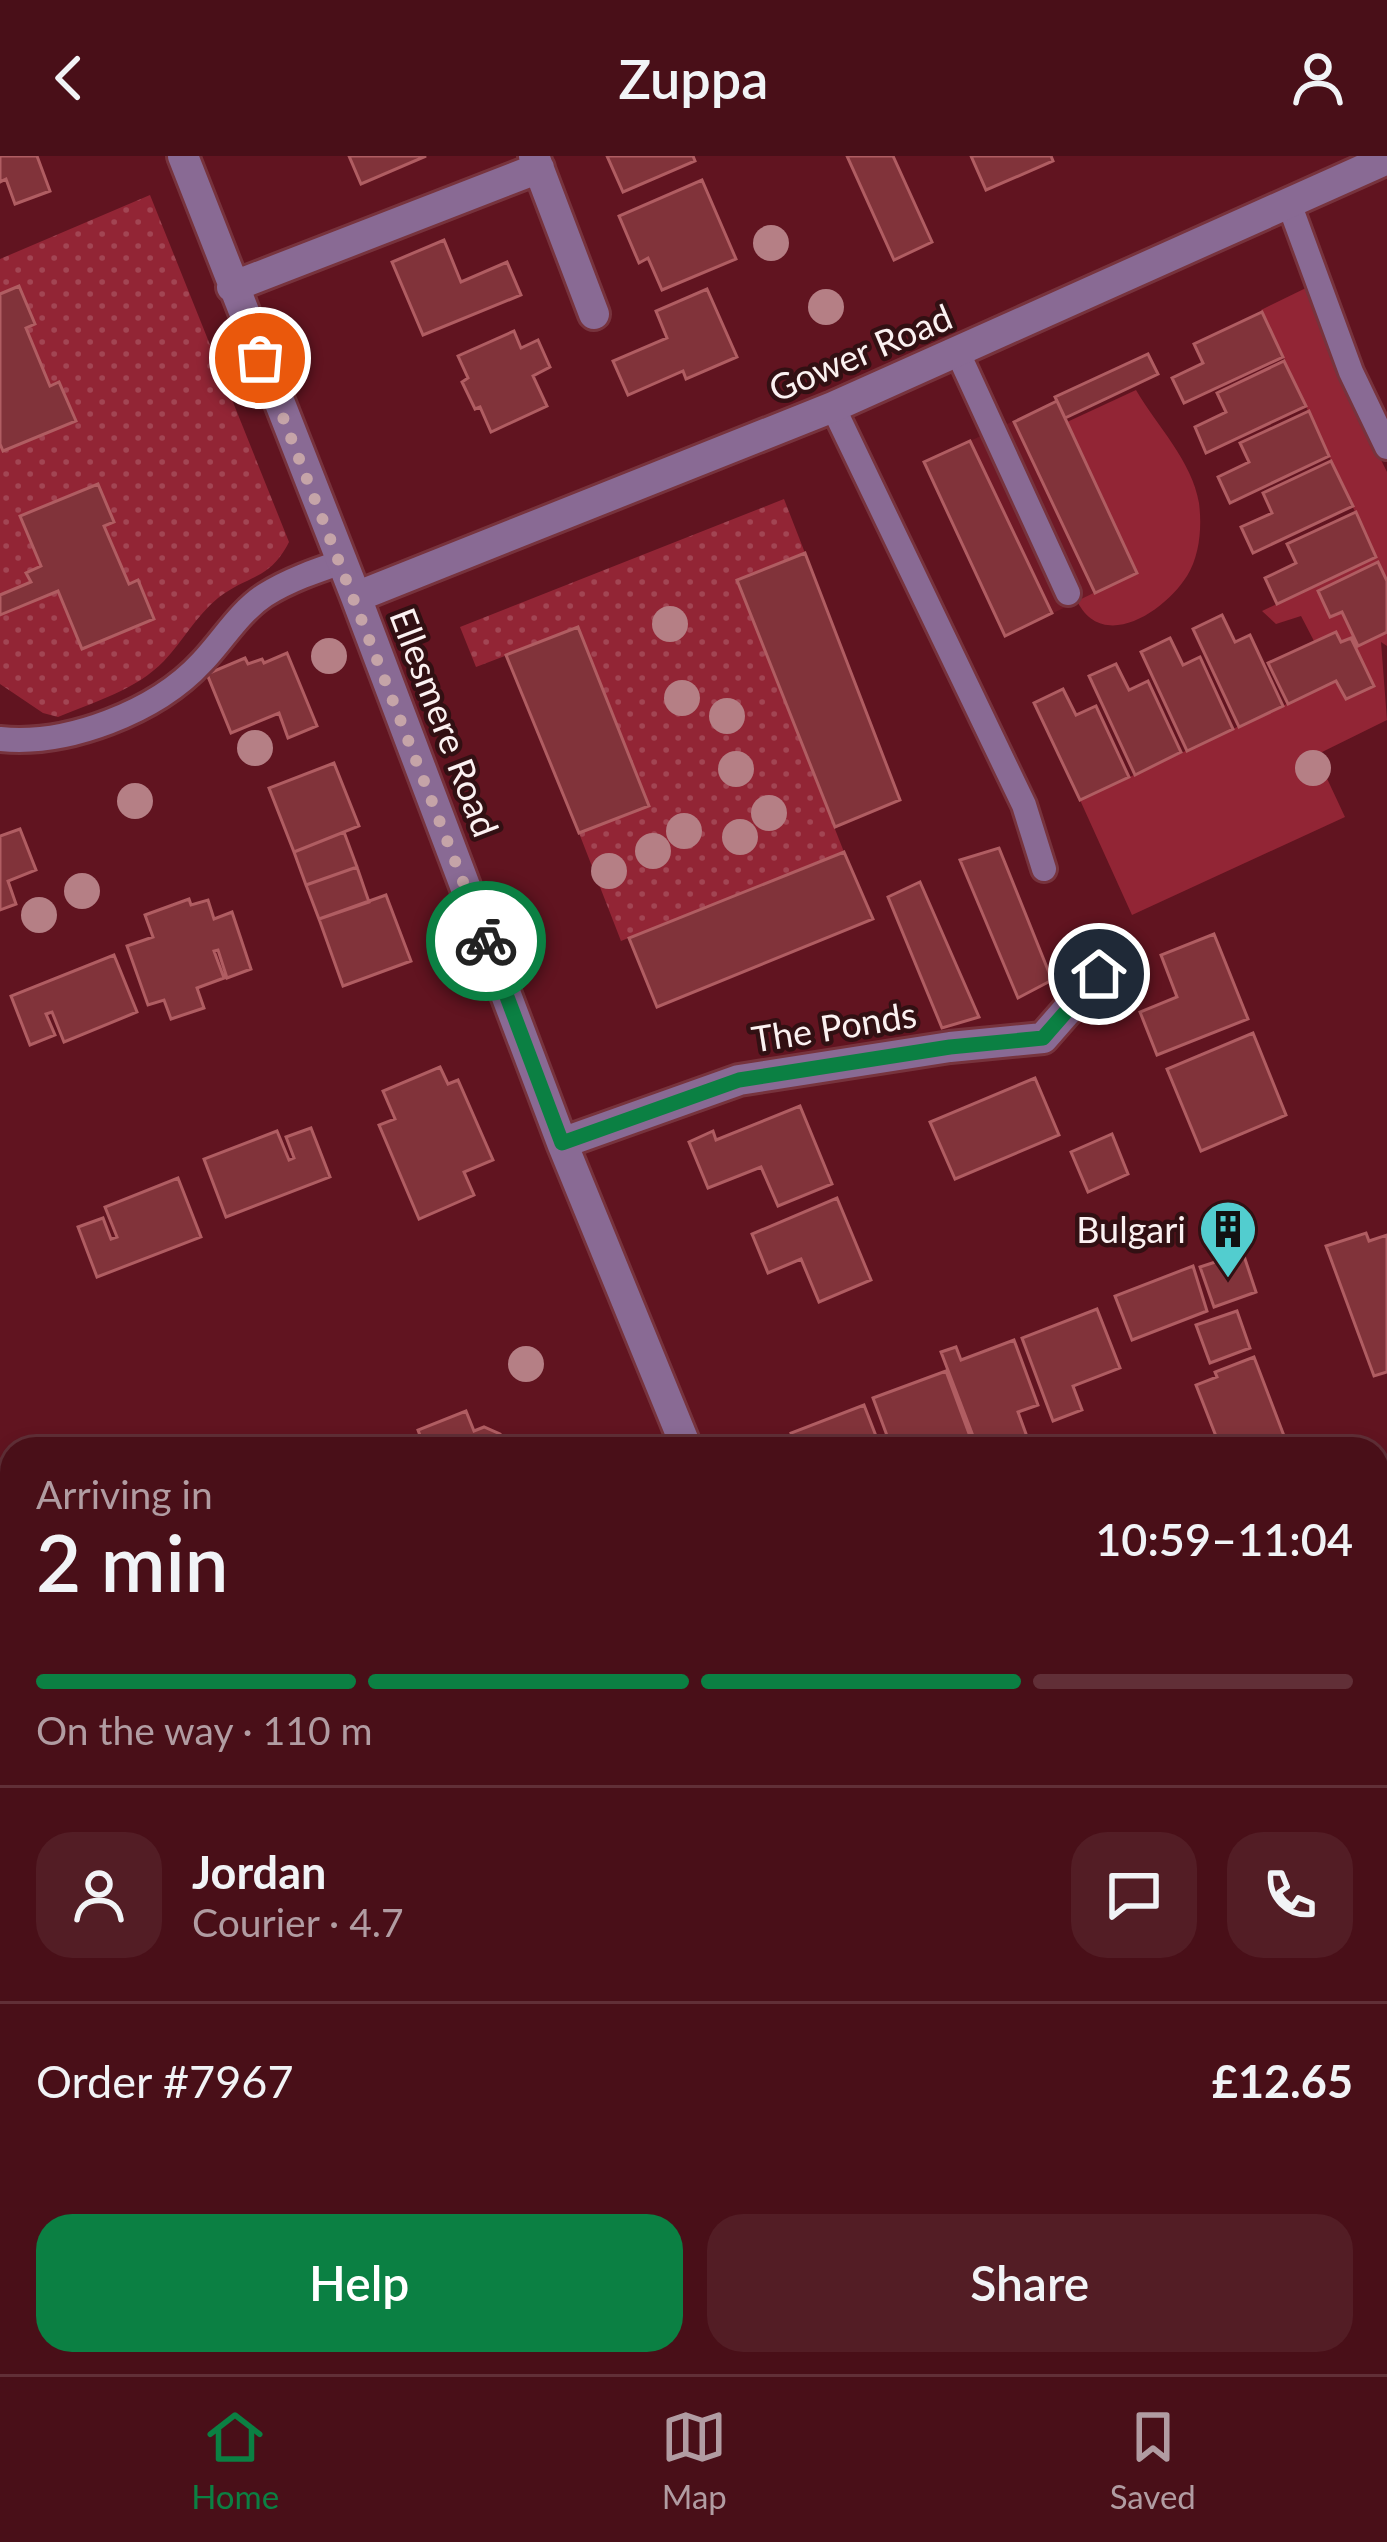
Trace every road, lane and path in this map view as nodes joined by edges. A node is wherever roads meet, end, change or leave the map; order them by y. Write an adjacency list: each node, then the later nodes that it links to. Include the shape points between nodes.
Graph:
1 (183, 156): 5 (street, Ellesmere Road)
2 (1387, 159): 4 (street, Gower Road)
3 (536, 162): 5 (street); 6 (street)
4 (1290, 206): 7 (street, Gower Road); 9 (lane)
5 (232, 287): 10 (street, Ellesmere Road)
6 (594, 314)
7 (958, 352): 8 (street, Gower Road); 11 (lane)
8 (833, 407): 12 (street, Gower Road); 14 (lane, via 1024,805)
9 (1387, 447)
10 (342, 562): 12 (street, Ellesmere Road); 13 (lane, via 262,597 163,696 70,736)
11 (1068, 593)
12 (356, 597): 16 (street, Ellesmere Road)
13 (0, 740)
14 (1044, 869)
15 (1099, 974): 16 (street, The Ponds, via 1043,1038 739,1080)
16 (562, 1143): 17 (street, Ellesmere Road)
17 (682, 1437)

